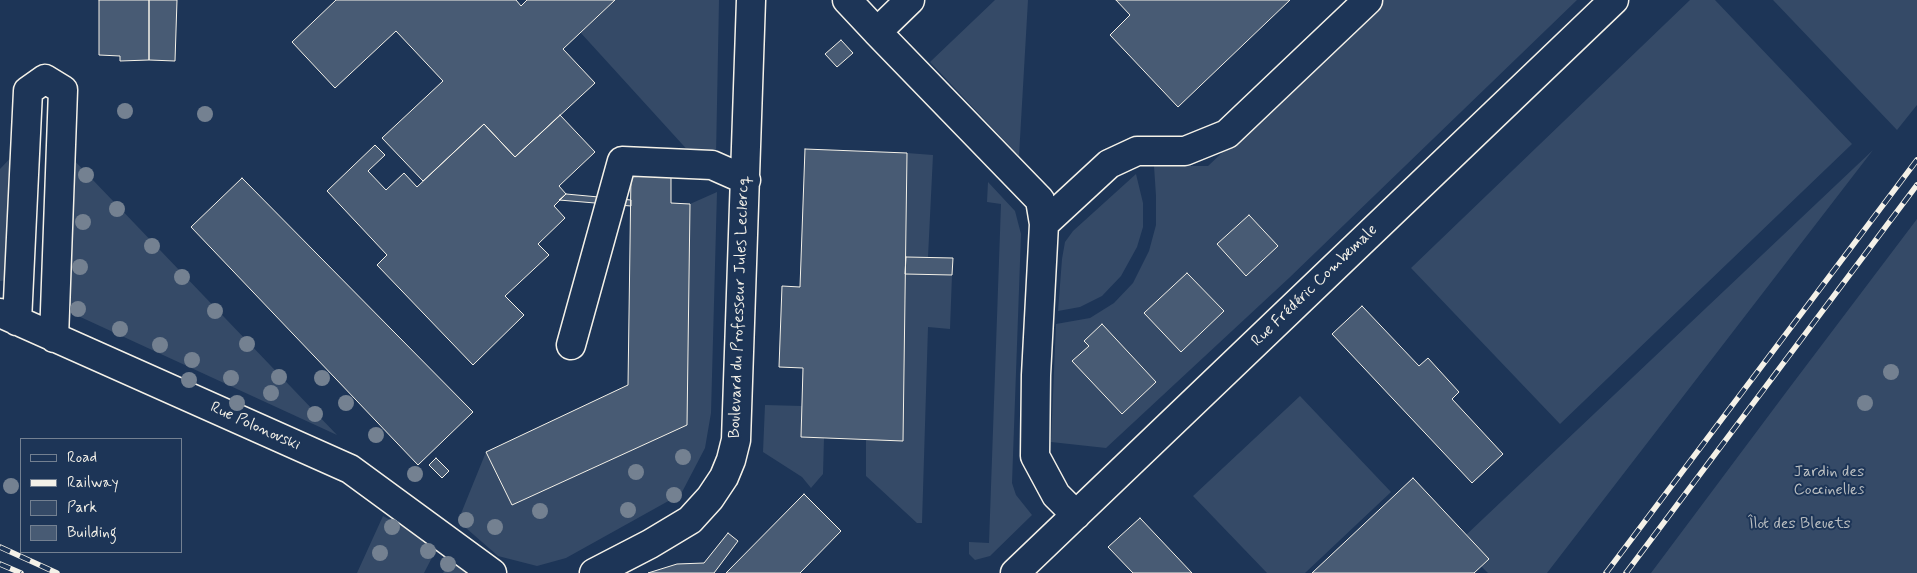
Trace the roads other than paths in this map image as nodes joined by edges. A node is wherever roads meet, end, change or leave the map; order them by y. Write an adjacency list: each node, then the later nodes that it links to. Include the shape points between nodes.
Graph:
1 (751, 0): 7 (street, Boulevard du Professeur Jules Leclercq)
2 (847, 0): 6 (street)
3 (910, 0): 6 (street)
4 (1368, 0): 8 (street, via 1226,134 1184,151 1137,151 1109,164)
5 (1614, 0): 12 (street, Rue Frédéric Combemale)
6 (877, 32): 8 (street, via 1040,200)
7 (746, 180): 11 (street, via 712,165 622,161); 15 (street, Boulevard du Professeur Jules Leclercq, via 736,440 731,460 710,498 690,520)
8 (1044, 224): 12 (street, via 1035,456 1056,496)
9 (9, 317): 10 (street, Rue Polonovski); 10 (street, via 28,91 45,79 63,90)
10 (54, 338): 14 (street, Rue Polonovski, via 350,469)
11 (571, 345)
12 (1076, 515): 13 (street, Rue Frédéric Combemale)
13 (1032, 568)
14 (492, 573)
15 (594, 573)

